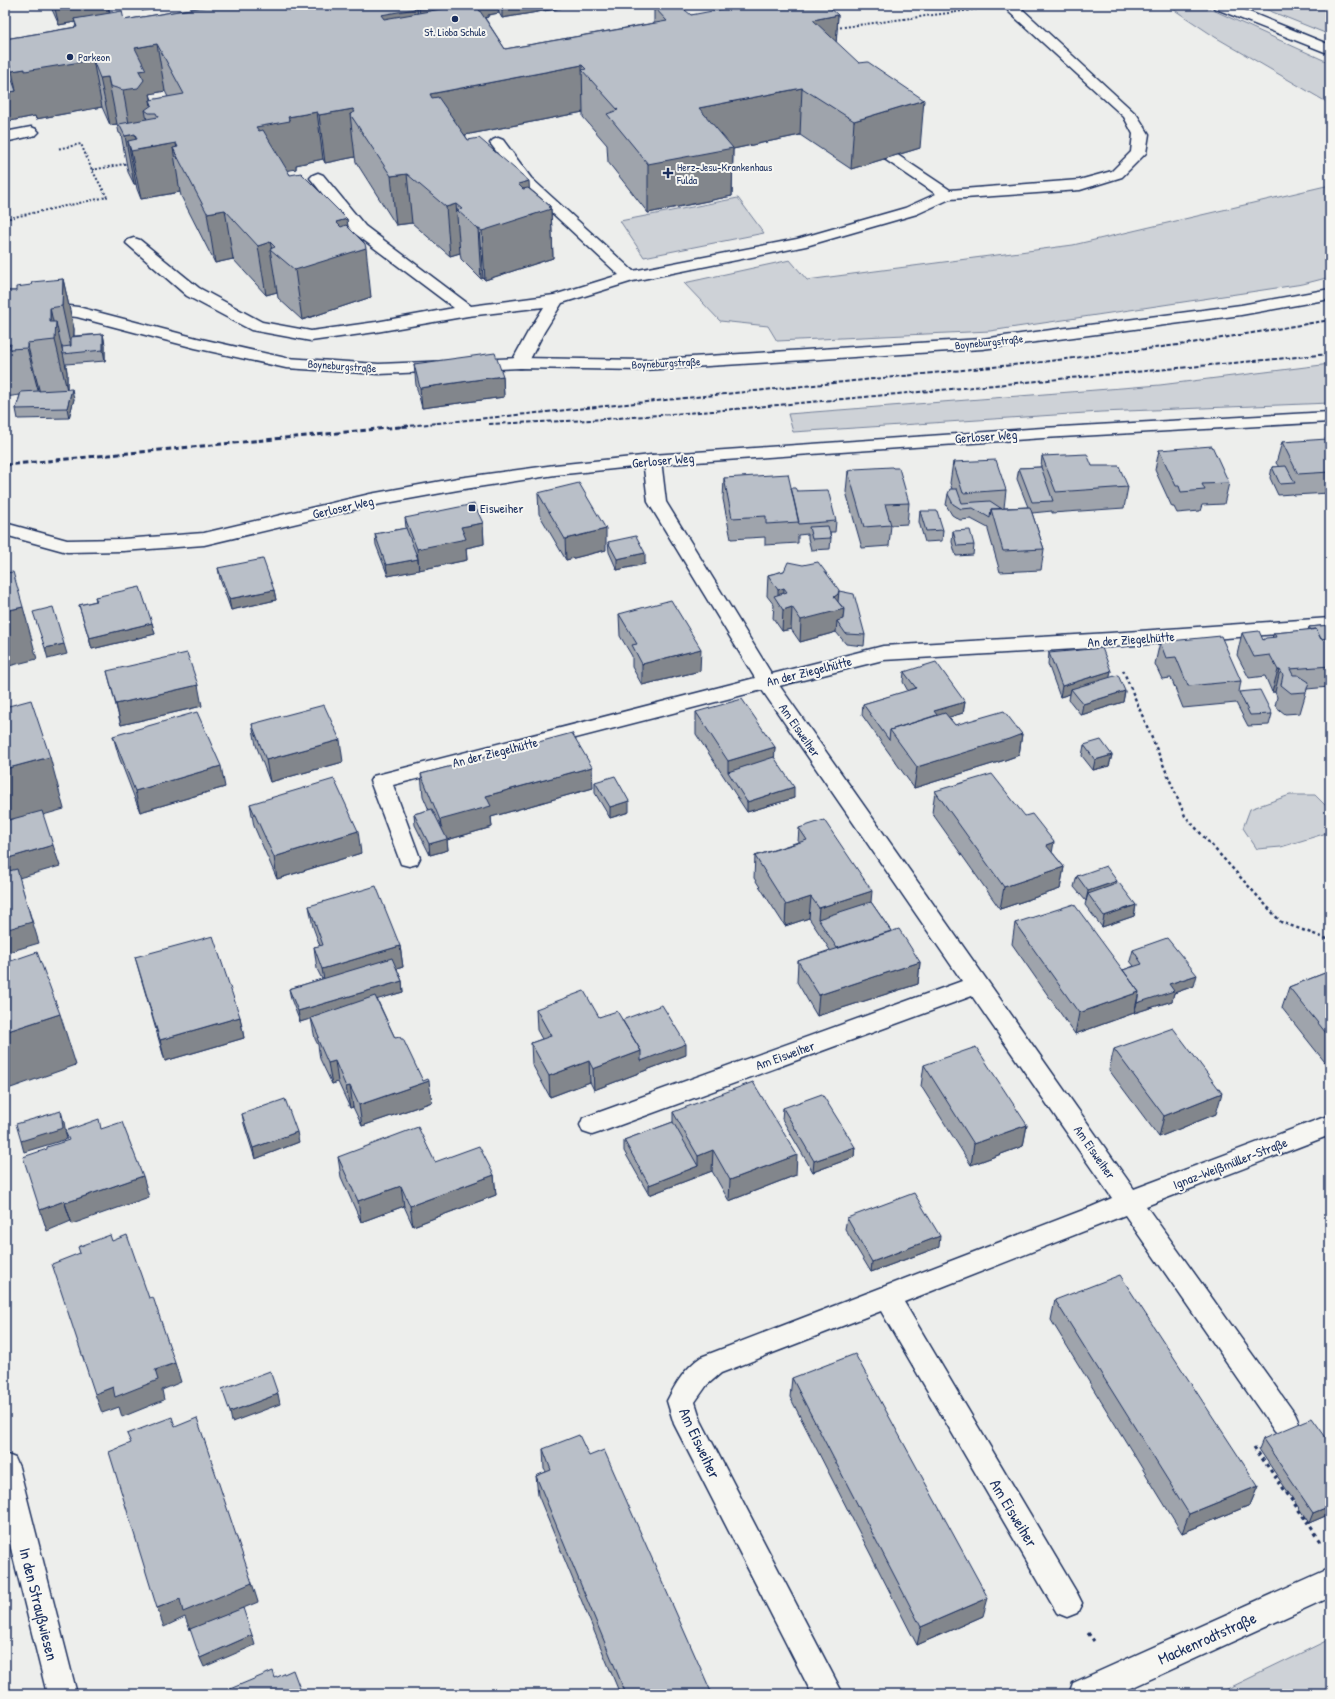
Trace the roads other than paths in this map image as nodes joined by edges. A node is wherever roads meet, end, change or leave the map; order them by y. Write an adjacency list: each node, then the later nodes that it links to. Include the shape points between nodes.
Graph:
1 (1219, 5): 3 (street)
2 (1015, 7): 9 (street, via 1130,115 1141,134 1138,153 1117,174 1080,185)
3 (1330, 50)
4 (31, 132): 5 (street)
5 (5, 137)
6 (498, 143): 11 (street, via 526,181)
7 (891, 157): 9 (street)
8 (318, 178): 15 (street, via 360,229)
9 (947, 195): 11 (street, via 911,211 800,243)
10 (134, 243): 15 (street, via 193,292 257,326 311,336)
11 (630, 277): 13 (street)
12 (1330, 294): 16 (street, Boyneburgstraße, via 1242,310 982,344 643,365)
13 (556, 300): 15 (street); 16 (street)
14 (5, 307): 16 (street, Boyneburgstraße, via 18,305 78,312 195,343 286,363 379,369)
15 (468, 311)
16 (520, 363)
17 (1330, 417): 18 (street, Gerloser Weg, via 1043,433)
18 (652, 460): 19 (street, Gerloser Weg, via 555,470 370,500 204,539 67,546); 21 (street, Am Eisweiher, via 657,502)
19 (5, 529)
20 (1330, 624): 21 (street, An der Ziegelhütte, via 883,653)
21 (767, 682): 22 (street, An der Ziegelhütte, via 381,781); 23 (street, Am Eisweiher)
22 (409, 858)
23 (977, 985): 24 (street, Am Eisweiher); 26 (street, Am Eisweiher)
24 (592, 1124)
25 (1330, 1125): 26 (street, Ignaz-Weißmüller-Straße)
26 (1130, 1201): 27 (street, Am Eisweiher); 28 (street, Am Eisweiher)
27 (887, 1298): 31 (street, Am Eisweiher); 33 (street, Am Eisweiher, via 711,1365 698,1373 688,1385 681,1401 688,1424)
28 (1285, 1423)
29 (5, 1467): 32 (street, In den Straußwiesen)
30 (1330, 1582): 34 (street, Mackenrodtstraße)
31 (1067, 1603)
32 (62, 1694)
33 (828, 1694)
34 (1084, 1694)

